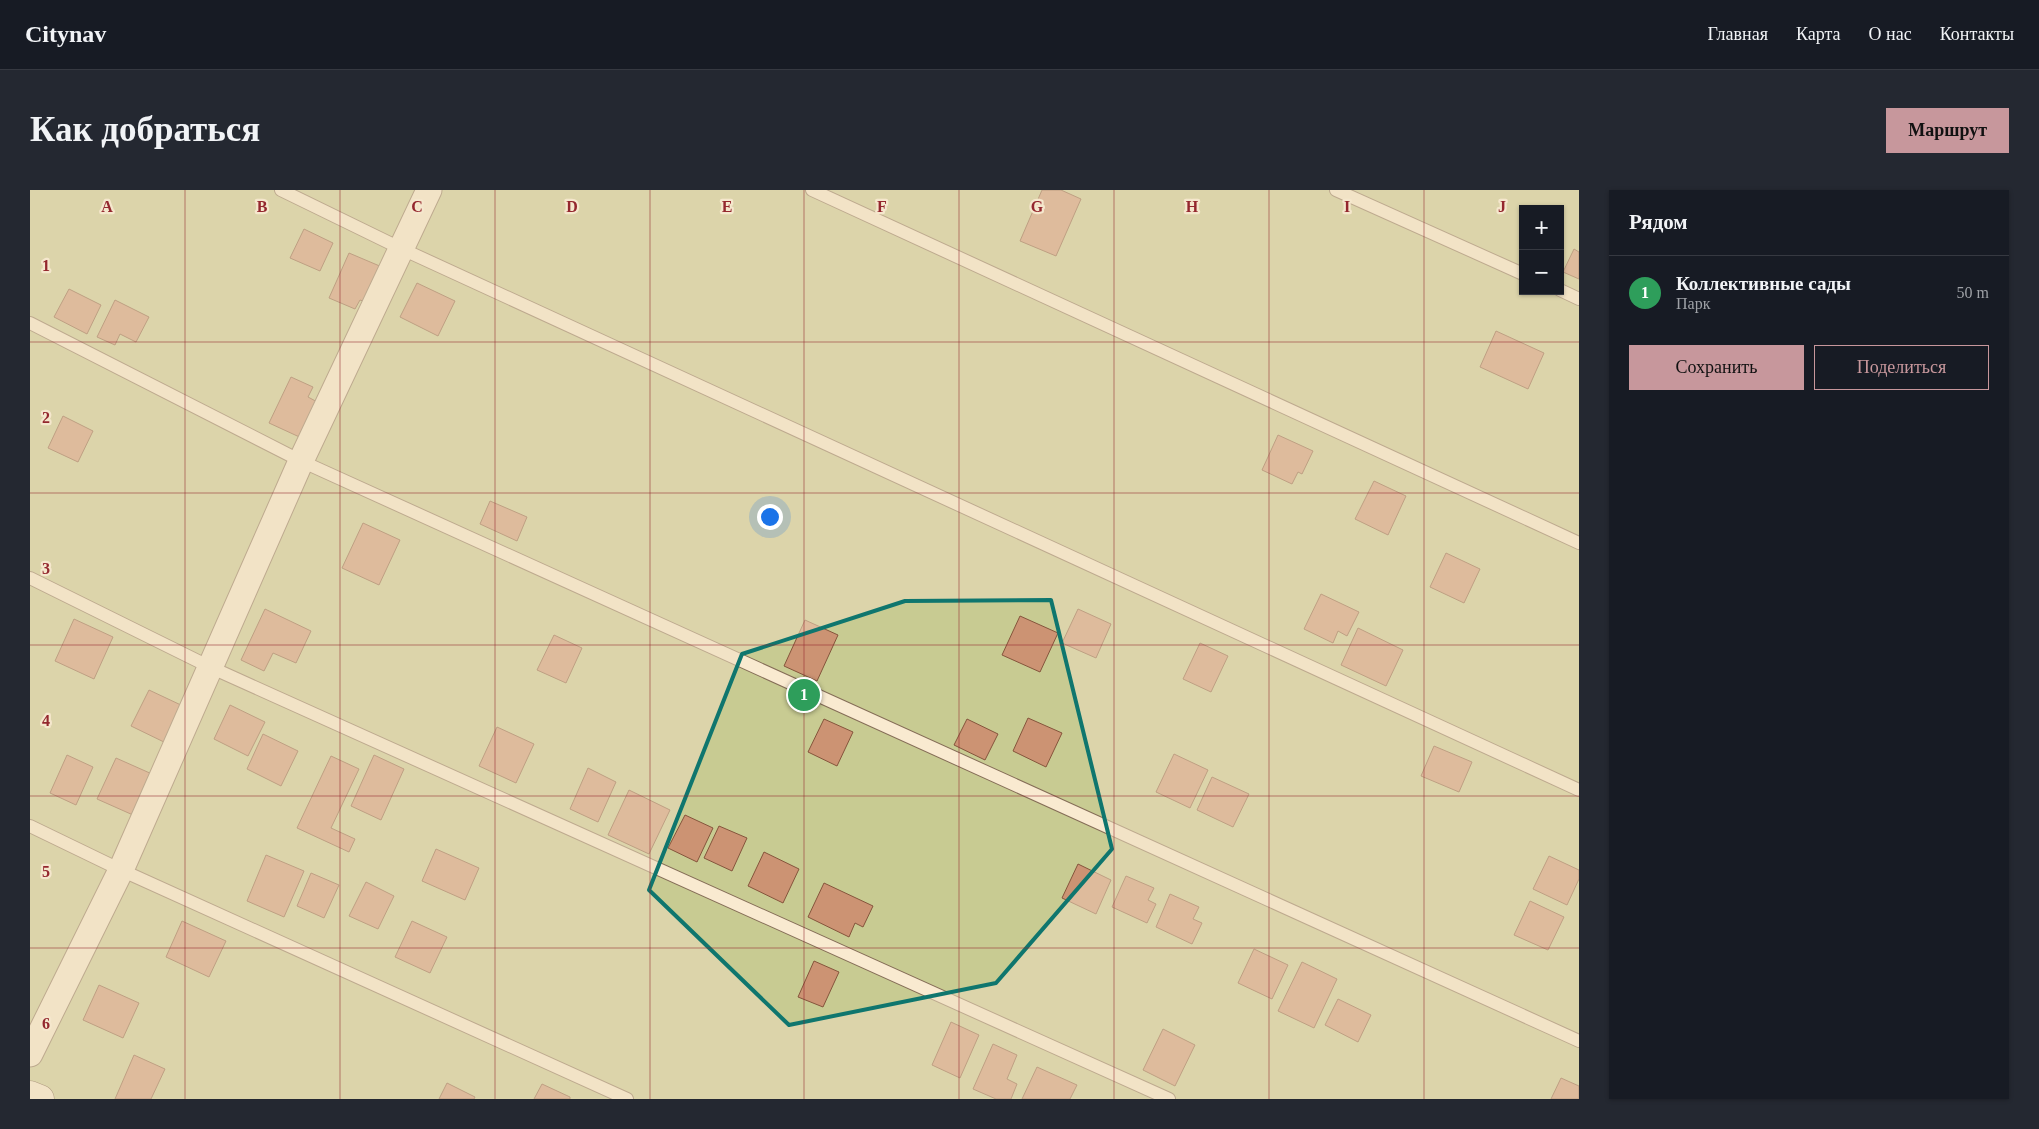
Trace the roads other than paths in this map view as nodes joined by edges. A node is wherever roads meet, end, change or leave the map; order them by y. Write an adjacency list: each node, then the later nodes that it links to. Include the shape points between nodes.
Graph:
1 (282, 190): 5 (lane)
2 (428, 190): 5 (street)
3 (812, 190): 11 (lane)
4 (1336, 190): 6 (lane)
5 (402, 249): 10 (street); 14 (lane)
6 (1519, 272)
7 (1564, 292): 8 (lane)
8 (1579, 299)
9 (30, 323): 10 (lane)
10 (301, 461): 13 (street); 17 (lane)
11 (1579, 543)
12 (30, 578): 13 (lane)
13 (210, 667): 16 (street); 22 (lane)
14 (1579, 790)
15 (30, 826): 16 (lane)
16 (121, 870): 18 (street); 21 (lane)
17 (1579, 1041)
18 (30, 1054)
19 (30, 1095): 20 (main road)
20 (40, 1099)
21 (626, 1099)
22 (1169, 1099)

